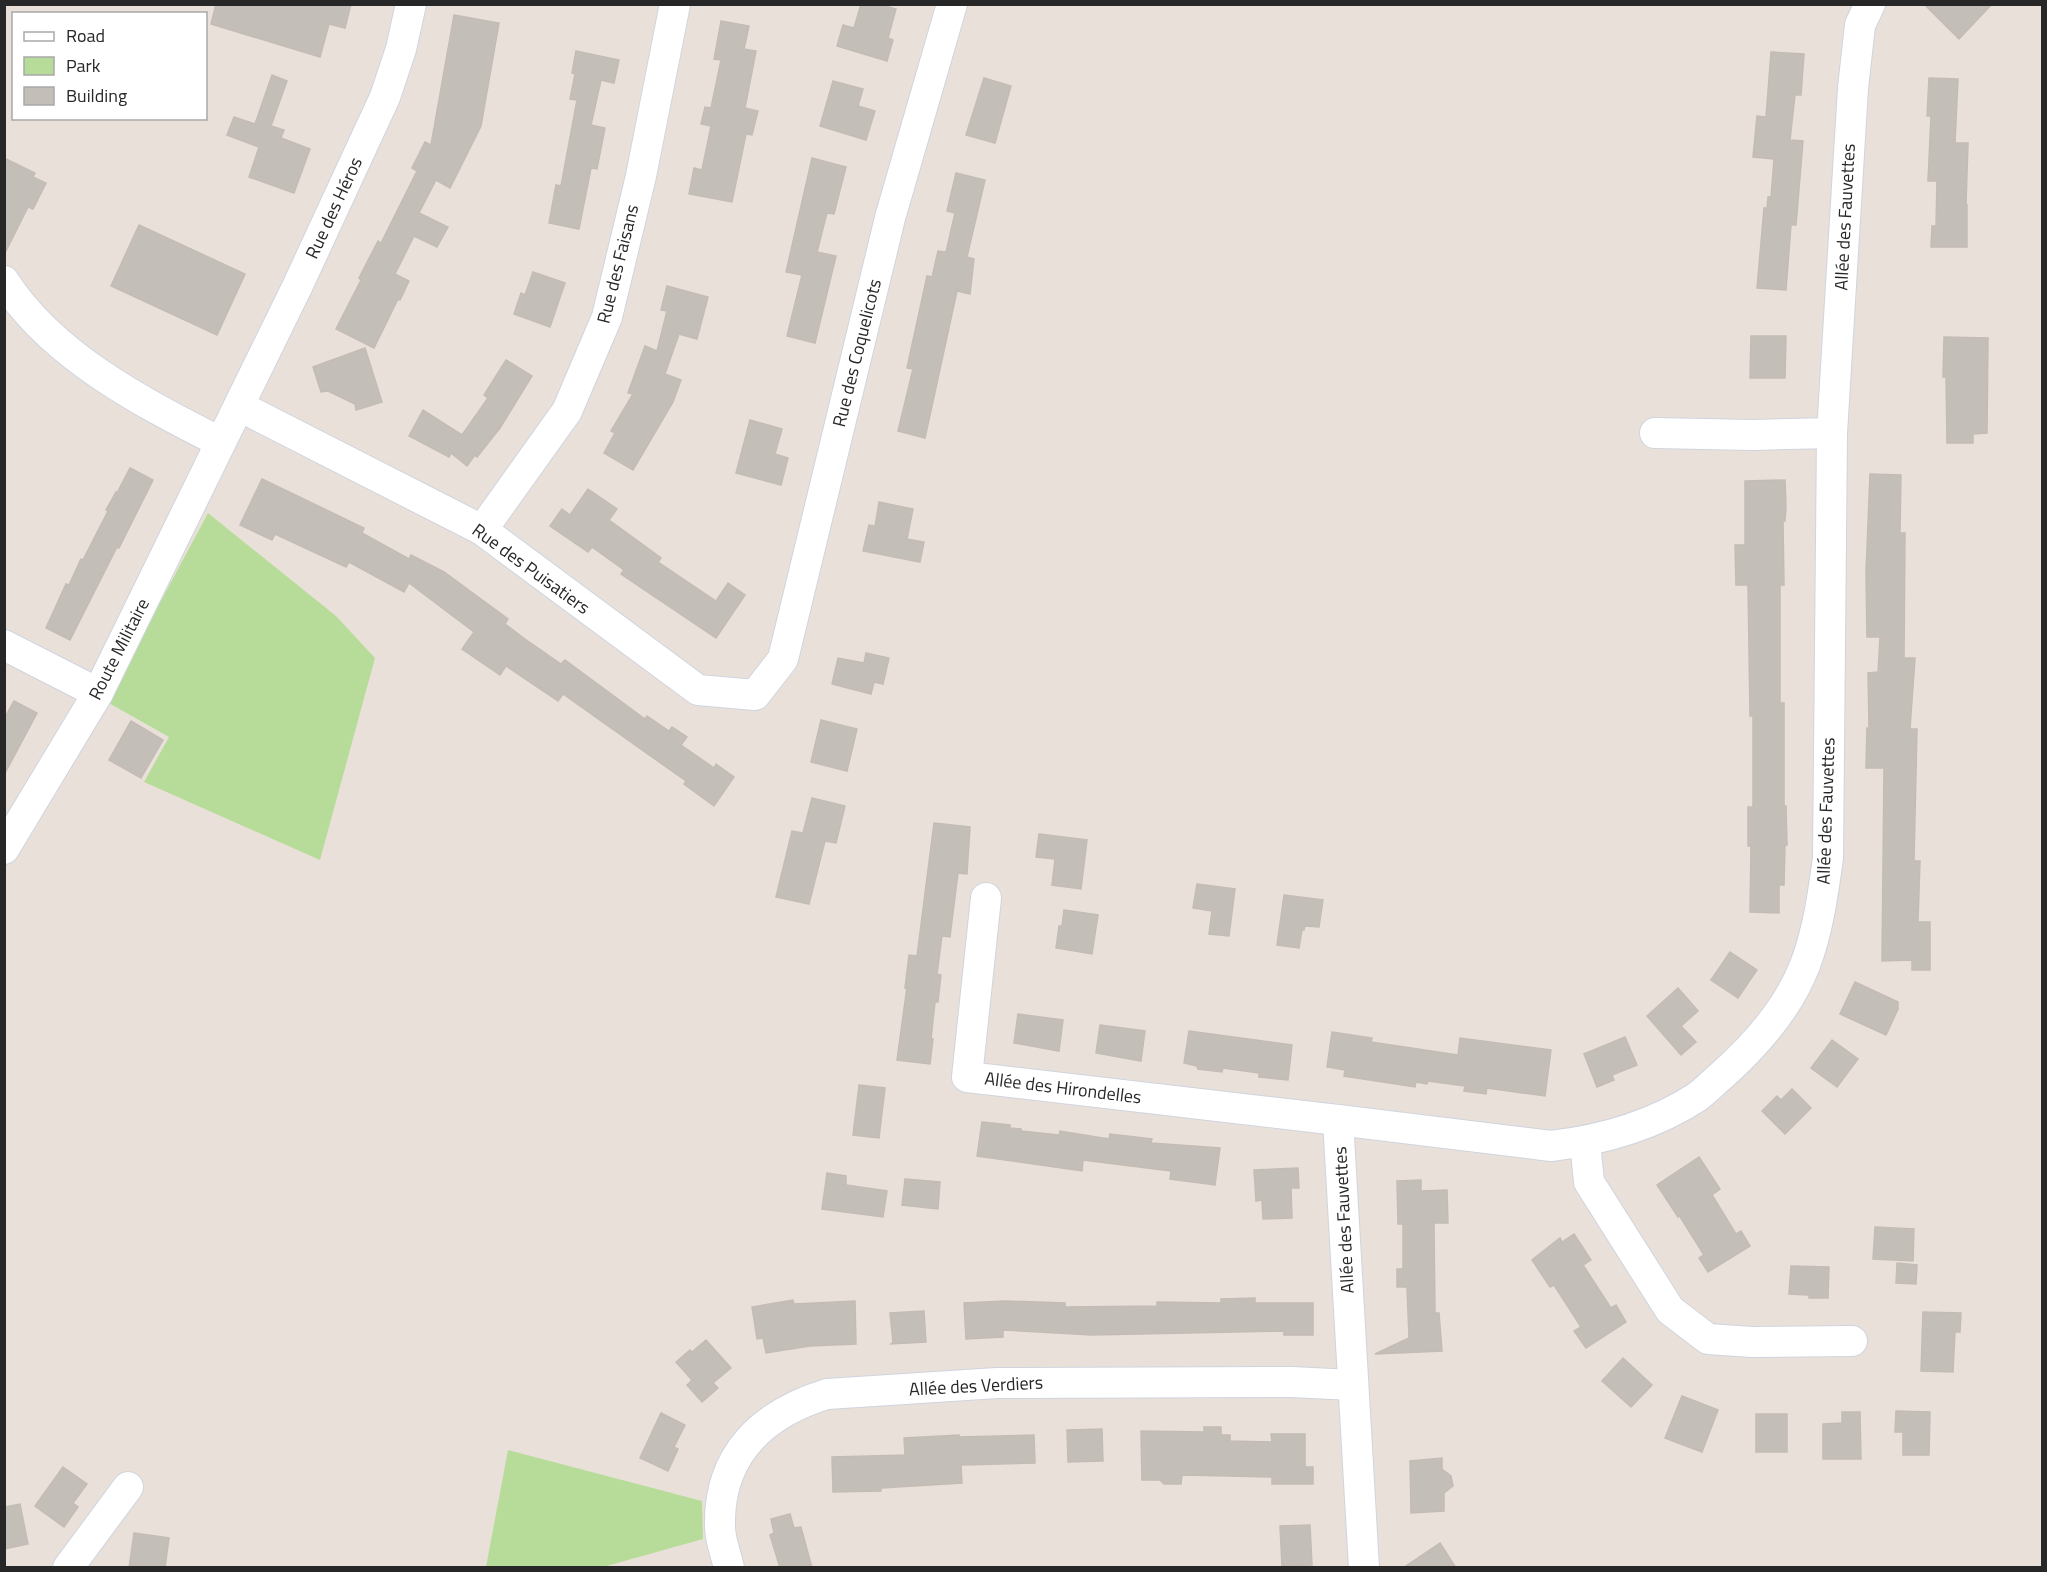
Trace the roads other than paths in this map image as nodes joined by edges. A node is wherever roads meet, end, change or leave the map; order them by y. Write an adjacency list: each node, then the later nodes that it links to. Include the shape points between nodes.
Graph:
1 (411, 4): 6 (street, Rue des Héros, via 385,97)
2 (675, 4): 10 (street, Rue des Faisans, via 641,176 607,317 567,411)
3 (952, 4): 13 (street, Rue des Coquelicots, via 890,218 783,659)
4 (1870, 4): 8 (street, Allée des Fauvettes, via 1860,26 1852,88)
5 (4, 281): 9 (street, via 32,319 61,346 103,377)
6 (239, 406): 9 (street, Route Militaire); 10 (street, Rue des Puisatiers)
7 (1655, 433): 8 (street)
8 (1832, 433): 17 (street, Allée des Fauvettes, via 1828,858 1822,904 1805,965 1778,1016 1745,1055 1697,1096 1649,1122)
9 (220, 442): 12 (street, Route Militaire)
10 (482, 530): 13 (street, Rue des Puisatiers, via 698,690)
11 (4, 645): 12 (street)
12 (98, 693): 14 (street, Route Militaire)
13 (755, 695)
14 (4, 849)
15 (986, 898): 16 (street, Allée des Hirondelles, via 967,1077)
16 (1338, 1120): 17 (street, Allée des Fauvettes, via 1551,1146); 19 (street, Allée des Fauvettes)
17 (1585, 1142): 18 (street, via 1589,1182 1670,1310 1708,1339)
18 (1852, 1341)
19 (1353, 1385): 22 (street, Allée des Verdiers, via 997,1383 827,1394 781,1413 752,1436 729,1469 722,1492 720,1529); 23 (street, Allée des Fauvettes)
20 (128, 1487): 21 (street)
21 (68, 1568)
22 (729, 1568)
23 (1364, 1568)

